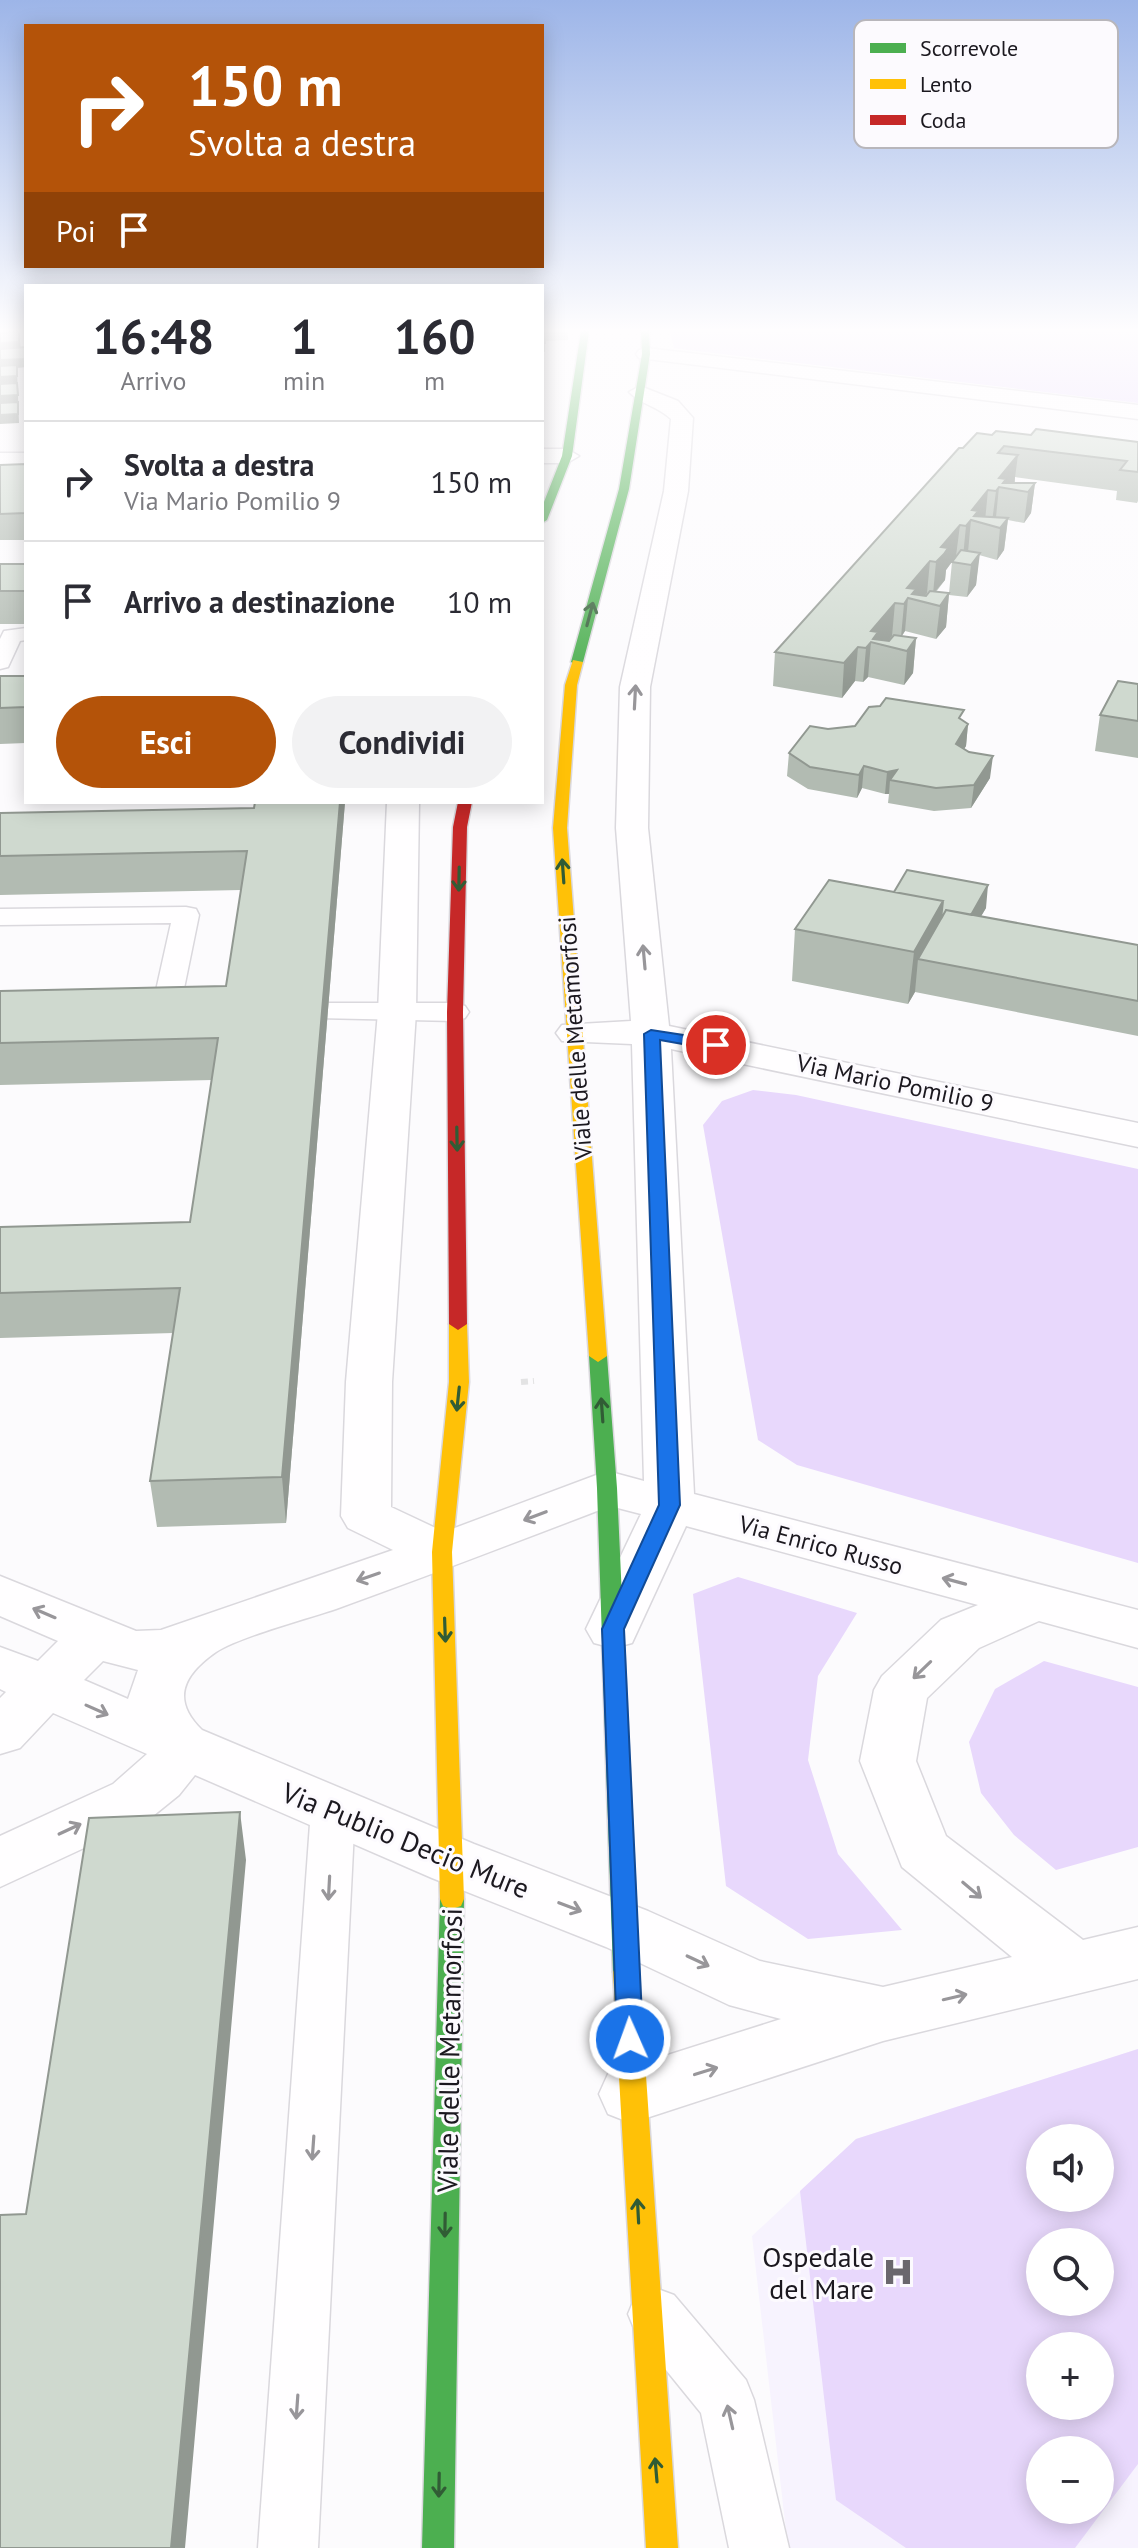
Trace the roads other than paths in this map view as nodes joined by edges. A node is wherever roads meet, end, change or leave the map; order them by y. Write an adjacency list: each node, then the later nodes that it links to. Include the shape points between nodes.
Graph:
1 (576, 450): 5 (street)
2 (623, 450): 18 (street, Viale delle Metamorfosi, one-way to 2, via 560,828 571,685)
3 (679, 450): 19 (street, Viale delle Metamorfosi, one-way to 3, via 632,828 635,687 676,491)
4 (544, 456): 5 (street)
5 (575, 456): 8 (street)
6 (0, 460): 7 (street)
7 (24, 460)
8 (544, 516)
9 (24, 634): 10 (lane, via 11,637)
10 (0, 662)
11 (403, 804): 15 (street)
12 (465, 804): 16 (street, Viale delle Metamorfosi, one-way to 16)
13 (0, 917): 17 (lane, via 186,915 179,1013)
14 (327, 1012): 15 (lane)
15 (397, 1012): 16 (lane); 23 (street, via 369,1382 366,1516)
16 (455, 1012): 23 (street, Viale delle Metamorfosi, one-way to 23, via 459,1382)
17 (135, 1014)
18 (575, 1033): 19 (street, Via Mario Pomilio 9); 21 (street, Viale delle Metamorfosi, one-way to 18)
19 (651, 1034): 20 (street, Via Mario Pomilio 9); 22 (street, Viale delle Metamorfosi)
20 (1138, 1135)
21 (607, 1488): 22 (street, Via Enrico Russo); 23 (street, Via Publio Decio Mure, one-way to 23); 26 (street, Viale delle Metamorfosi)
22 (670, 1505): 25 (street, Via Enrico Russo, one-way to 22); 26 (street, Viale delle Metamorfosi)
23 (442, 1552): 28 (street, Via Publio Decio Mure, one-way to 28); 34 (street, Viale delle Metamorfosi, one-way to 34)
24 (0, 1595): 29 (street, Via Publio Decio Mure, one-way to 24)
25 (1034, 1602): 27 (street, Via Enrico Russo); 37 (street, one-way to 37, via 960,1634 901,1690 888,1761 923,1850 1069,1964)
26 (613, 1629): 36 (street, Viale delle Metamorfosi)
27 (1138, 1629)
28 (203, 1634): 29 (street, Via Publio Decio Mure, via 164,1649 132,1651); 32 (street, Via Publio Decio Mure, via 174,1657 155,1699 160,1721)
29 (96, 1635): 30 (street)
30 (23, 1677): 31 (street); 32 (street, Via Publio Decio Mure, one-way to 32)
31 (0, 1733)
32 (185, 1748): 33 (street, Via Publio Decio Mure); 35 (street, one-way to 32, via 133,1800)
33 (333, 1810): 34 (street, Via Publio Decio Mure); 41 (lane, one-way to 41)
34 (453, 1861): 36 (street, Via Publio Decio Mure, one-way to 36); 42 (street, Viale delle Metamorfosi, one-way to 42)
35 (0, 1863)
36 (627, 1929): 38 (street, one-way to 38, via 751,1986); 39 (street, Viale delle Metamorfosi)
37 (1111, 1960): 38 (street, one-way to 37)
38 (883, 2014): 39 (street, one-way to 38)
39 (631, 2094): 40 (street, Viale delle Metamorfosi, one-way to 39)
40 (643, 2300): 43 (street, Viale delle Metamorfosi, one-way to 40); 44 (lane, one-way to 40, via 726,2400)
41 (288, 2548)
42 (438, 2548)
43 (662, 2548)
44 (759, 2548)

